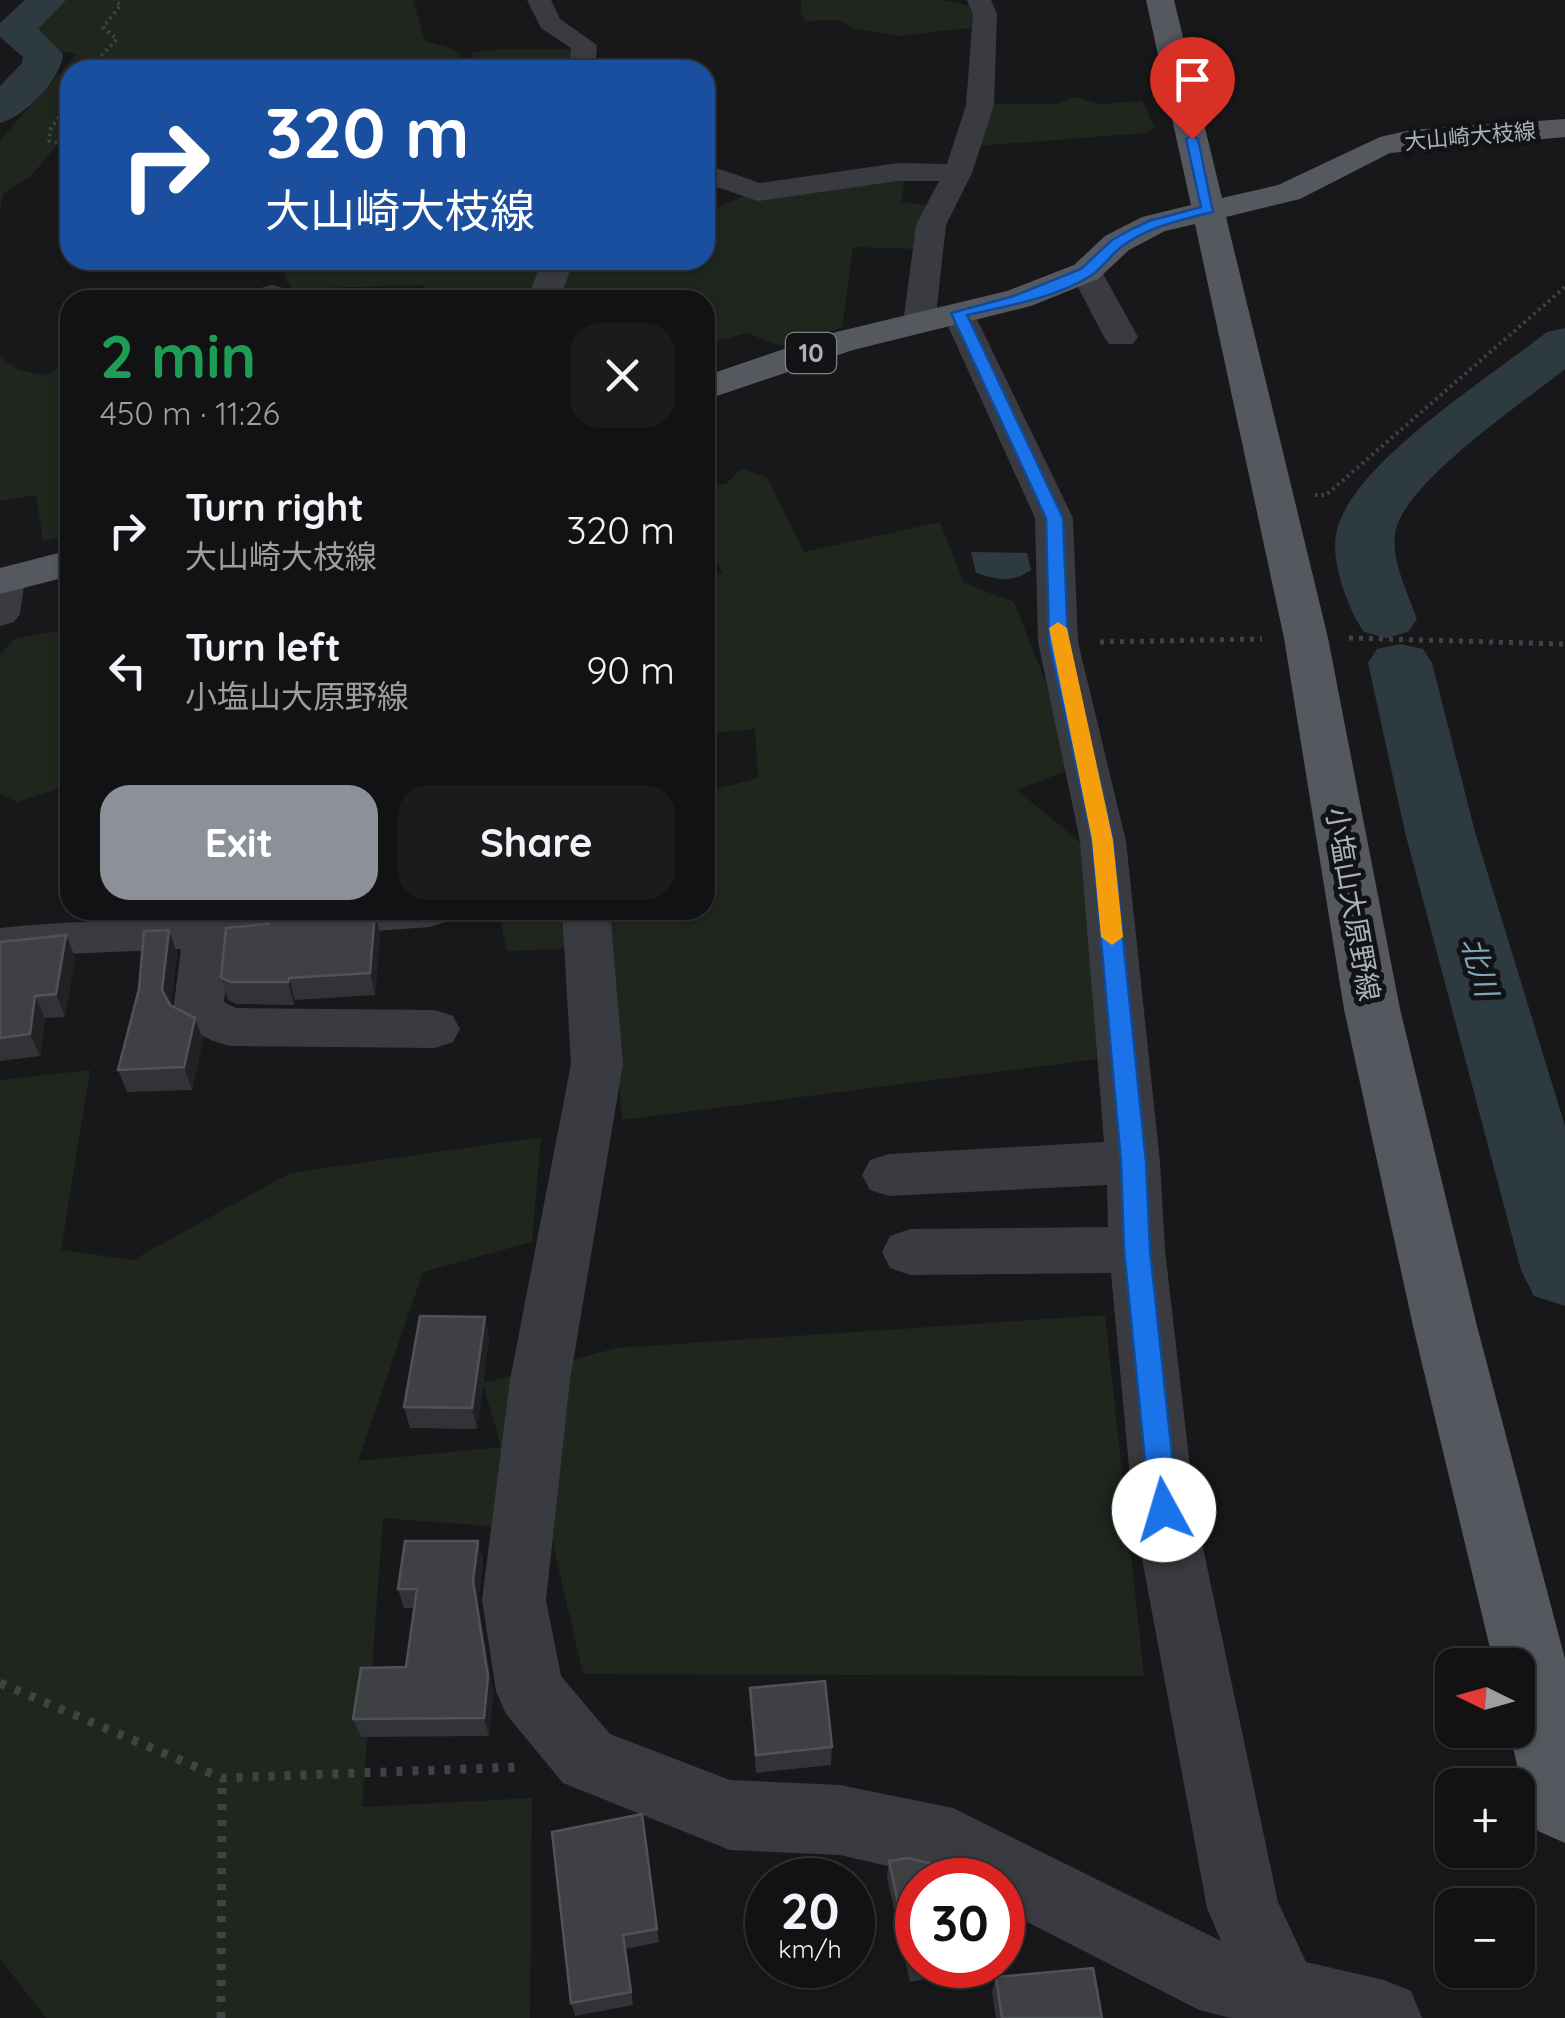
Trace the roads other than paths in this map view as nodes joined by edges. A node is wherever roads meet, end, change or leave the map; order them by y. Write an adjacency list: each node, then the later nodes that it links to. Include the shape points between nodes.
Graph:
1 (539, 0): 4 (street, via 550,22 584,45)
2 (979, 0): 6 (street, via 985,14 980,105)
3 (1160, 0): 8 (main road, 小塩山大原野線)
4 (583, 60)
5 (1565, 128): 8 (main road, 大山崎大枝線 / 10, via 1380,146 1289,192)
6 (958, 173): 7 (street, via 898,172 758,192); 11 (street, via 931,225)
7 (715, 177)
8 (1208, 209): 9 (main road, 大山崎大枝線 / 10, via 1116,243); 24 (main road, 小塩山大原野線, via 1306,638 1372,1008)
9 (1086, 272): 10 (main road, 大山崎大枝線 / 10, via 1019,299); 12 (street)
10 (958, 313): 11 (main road, 大山崎大枝線 / 10); 20 (street, via 1054,518 1058,642 1103,840)
11 (919, 324): 13 (main road, 大山崎大枝線 / 10, via 841,342)
12 (1121, 337)
13 (715, 386)
14 (60, 567): 15 (main road)
15 (2, 591)
16 (209, 920): 18 (street); 19 (street, via 198,1011 229,1027)
17 (587, 920): 25 (street, via 597,1064 540,1380 514,1600 530,1692 587,1760 730,1815 840,1820 953,1844 1198,1972)
18 (0, 944)
19 (435, 1029)
20 (1134, 1162): 21 (street); 22 (street)
21 (889, 1176)
22 (1137, 1250): 23 (street); 25 (street, via 1164,1510 1214,1771 1243,1908)
23 (910, 1252)
24 (1565, 1804)
25 (1285, 2004): 26 (street)
26 (1384, 2018)

